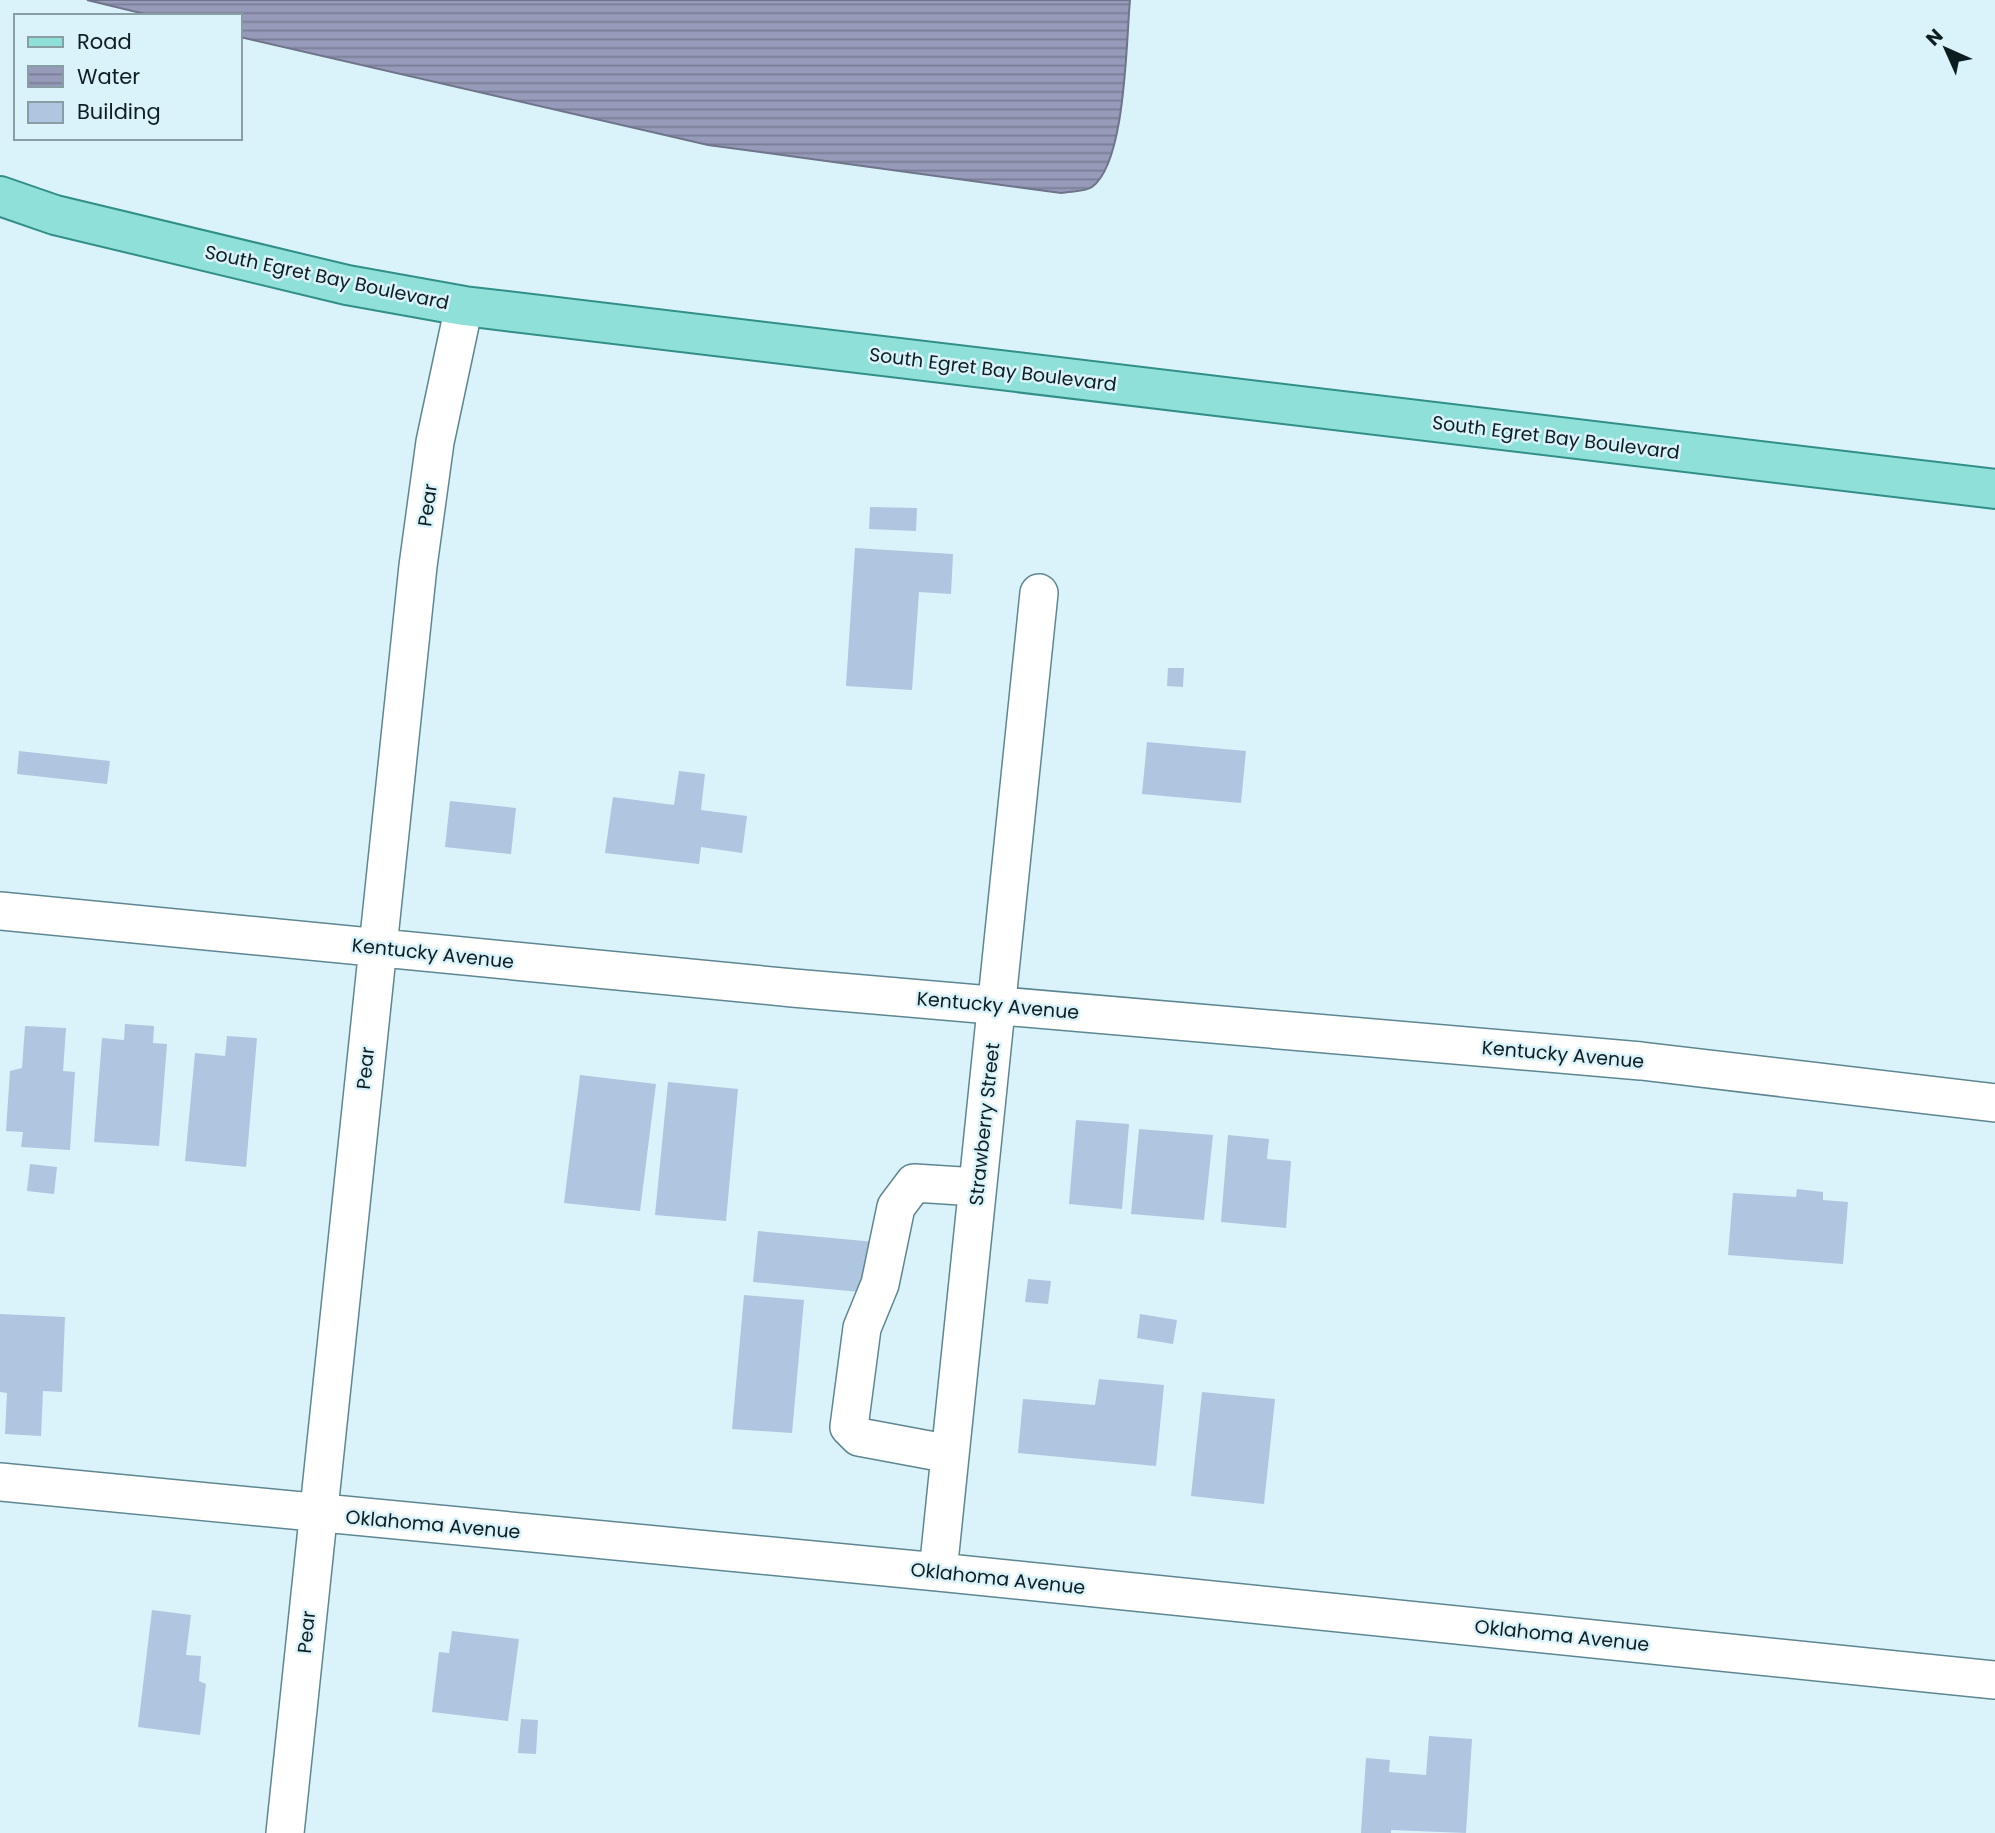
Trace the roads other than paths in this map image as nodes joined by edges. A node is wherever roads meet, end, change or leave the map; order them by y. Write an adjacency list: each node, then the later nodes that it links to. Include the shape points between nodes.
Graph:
1 (0, 196): 2 (main road, South Egret Bay Boulevard, via 55,215 347,285)
2 (464, 306): 3 (main road, South Egret Bay Boulevard); 6 (street, Pear, via 435,442 418,566)
3 (1995, 489)
4 (1039, 593): 7 (street, Strawberry Street)
5 (0, 911): 6 (street, Kentucky Avenue)
6 (378, 947): 7 (street, Kentucky Avenue); 12 (street, Pear)
7 (996, 1005): 8 (street, Kentucky Avenue, via 1641,1061); 9 (street, Strawberry Street)
8 (1995, 1103)
9 (977, 1187): 10 (street, Strawberry Street); 10 (street, via 914,1183 896,1207 880,1284 862,1328 849,1427 859,1437)
10 (950, 1454): 13 (street, Strawberry Street)
11 (0, 1482): 12 (street, Oklahoma Avenue)
12 (319, 1513): 13 (street, Oklahoma Avenue); 15 (street, Pear)
13 (938, 1573): 14 (street, Oklahoma Avenue)
14 (1995, 1680)
15 (285, 1833)

